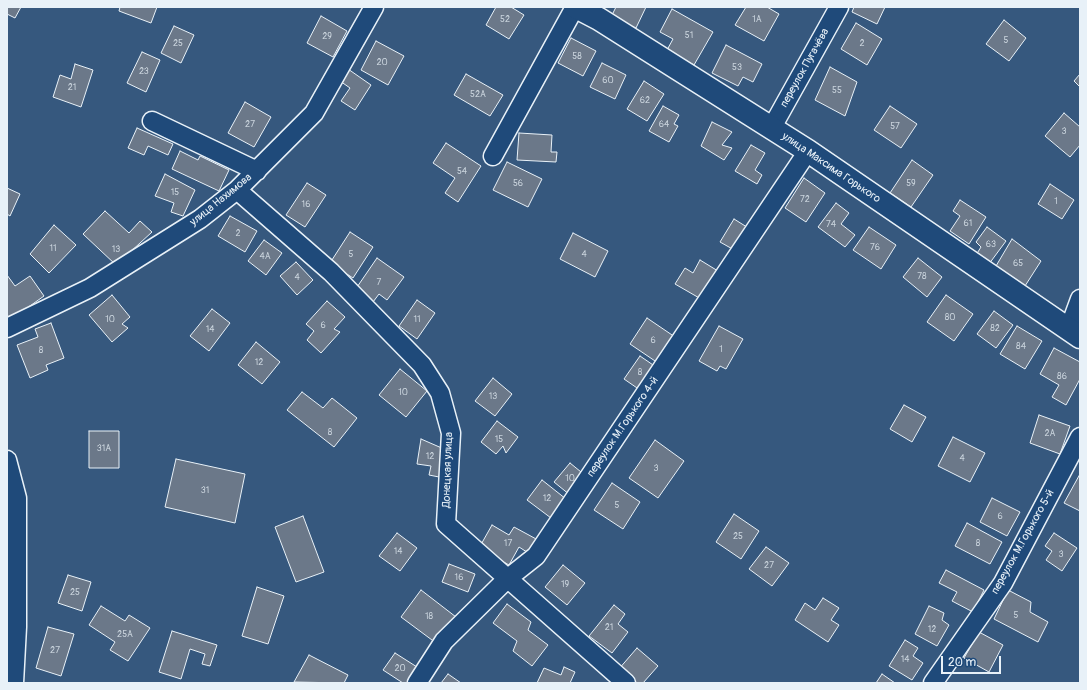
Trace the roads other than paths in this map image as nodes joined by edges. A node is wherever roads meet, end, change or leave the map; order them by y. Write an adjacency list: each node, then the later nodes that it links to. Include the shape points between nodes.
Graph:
1 (374, 7): 9 (street, улица Нахимова, via 314,113)
2 (576, 7): 4 (street, улица Максима Горького); 8 (street)
3 (840, 7): 6 (street, переулок Пугачёва)
4 (602, 13): 6 (street, улица Максима Горького)
5 (152, 121): 9 (street)
6 (771, 128): 7 (street, улица Максима Горького)
7 (808, 151): 13 (street, улица Максима Горького); 16 (street, переулок М.Горького 4-й, via 536,556)
8 (493, 156)
9 (258, 171): 10 (street, улица Нахимова)
10 (237, 190): 12 (street, улица Нахимова, via 200,220 90,288); 16 (street, Донецкая улица, via 331,272 422,365 440,393 451,433 446,524)
11 (1080, 299): 13 (street)
12 (7, 328)
13 (1074, 333)
14 (1080, 437): 20 (street, переулок М.Горького 5-й, via 1003,583)
15 (7, 460): 17 (street, via 17,498)
16 (507, 579): 18 (street, переулок М.Горького 4-й, via 444,641); 19 (street, Донецкая улица)
17 (14, 683)
18 (417, 683)
19 (626, 683)
20 (933, 683)

